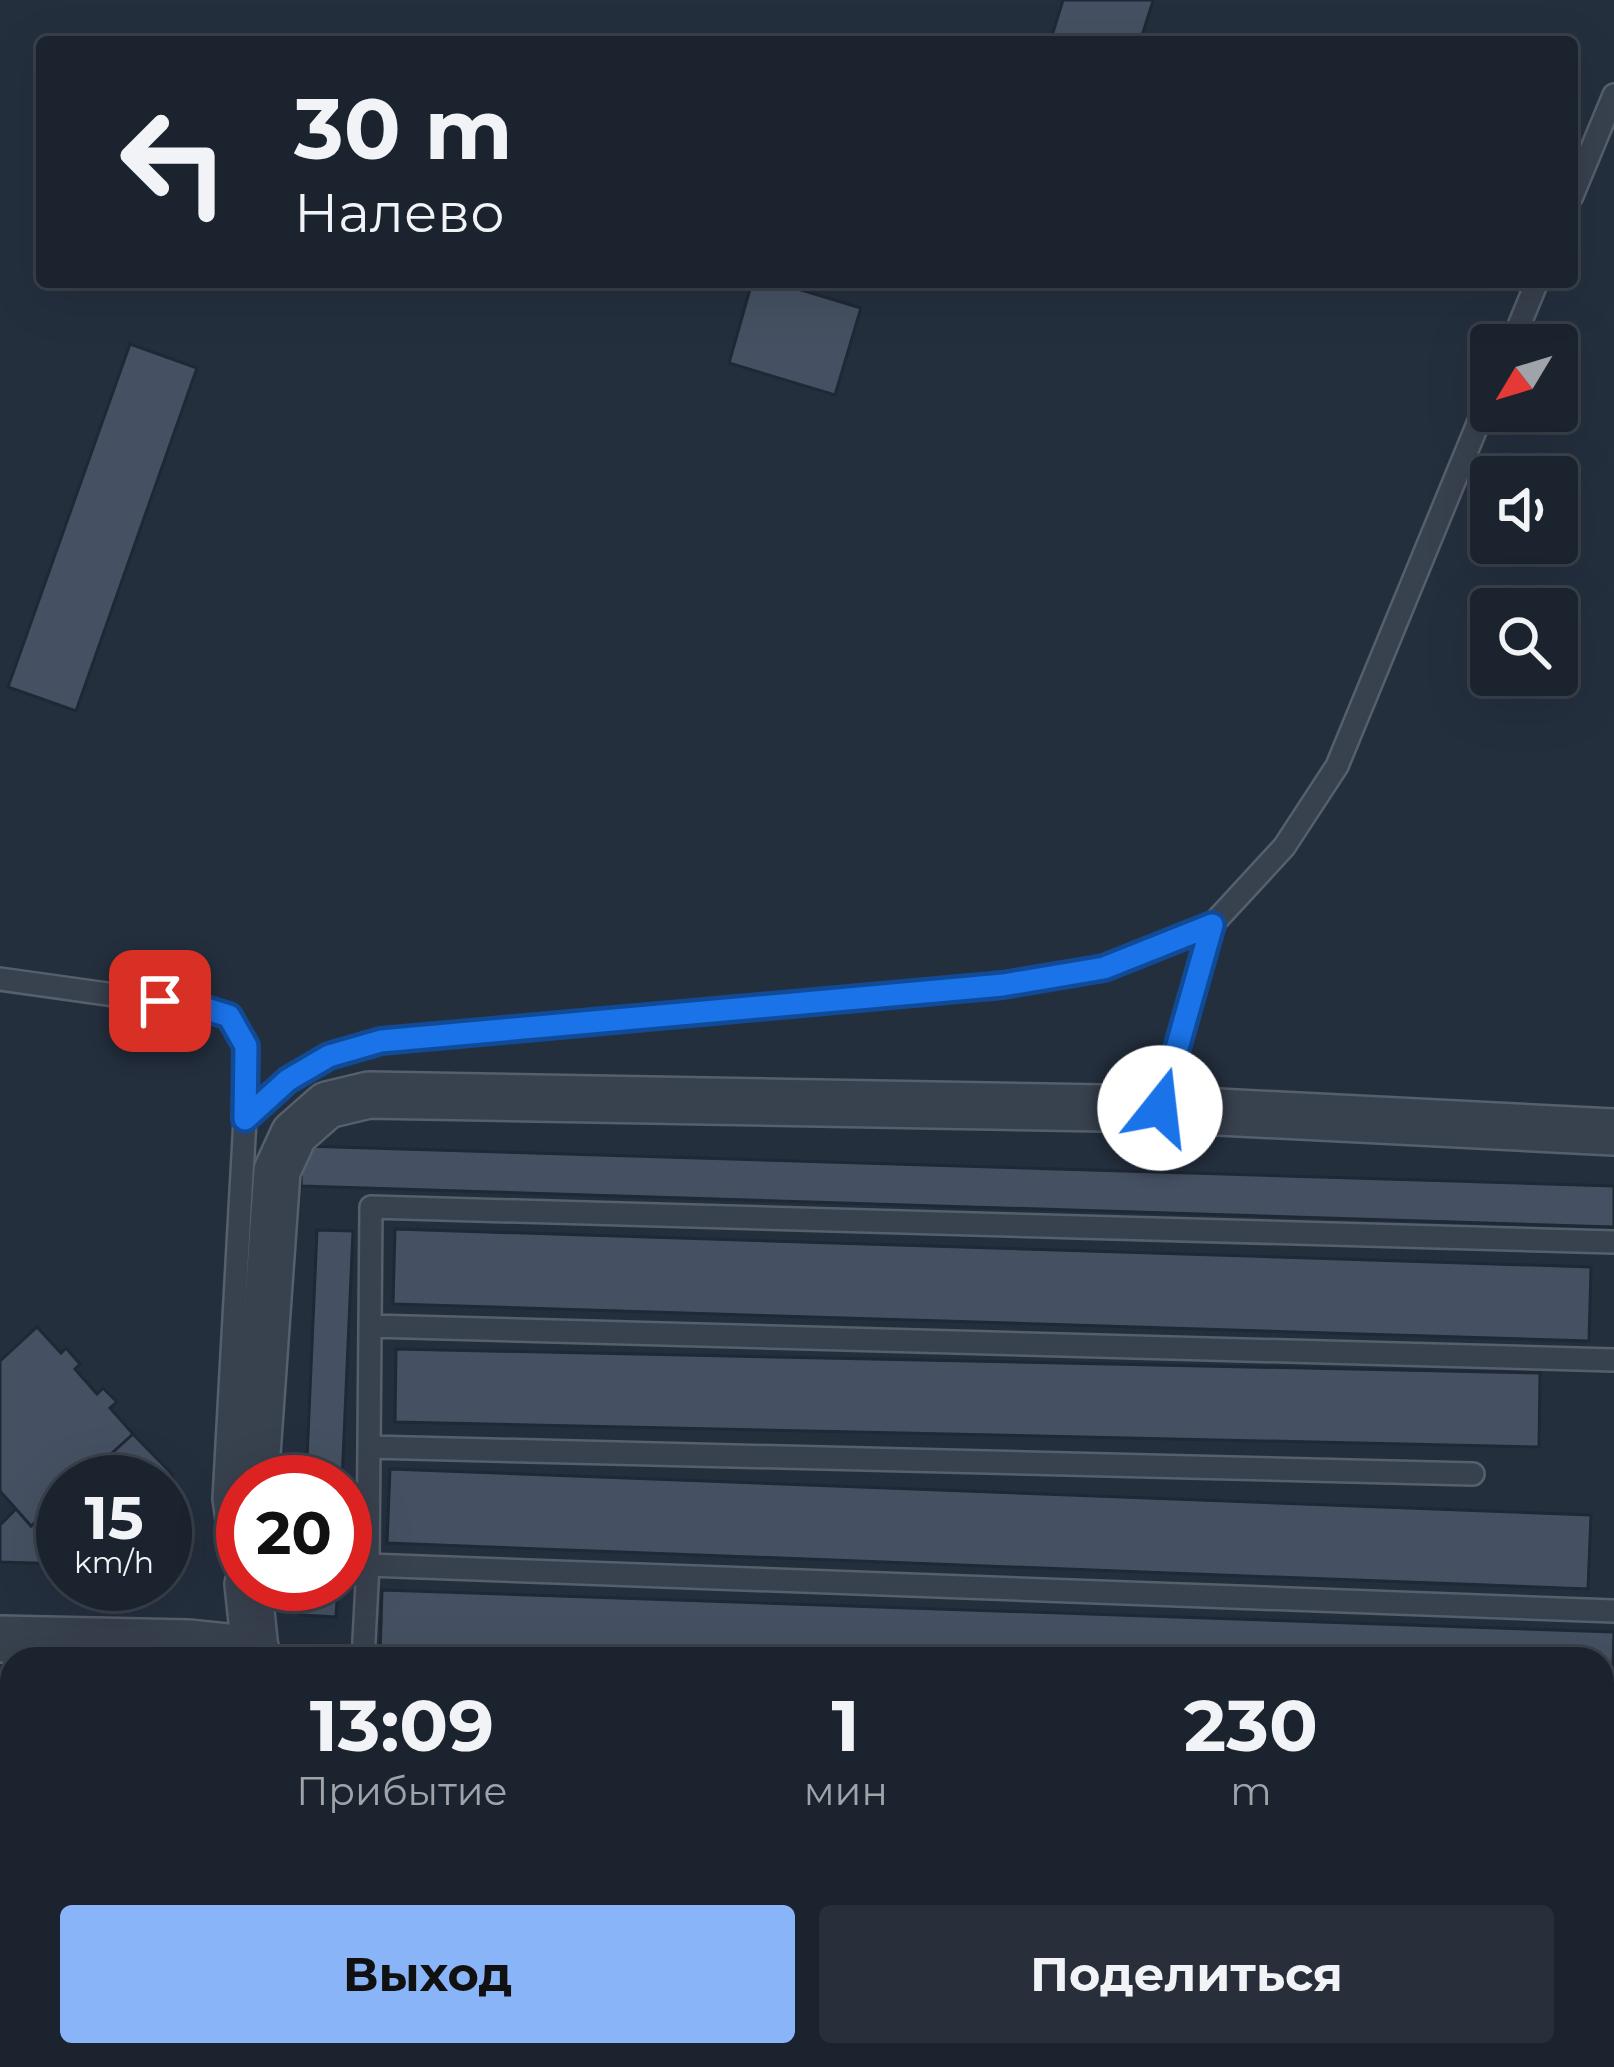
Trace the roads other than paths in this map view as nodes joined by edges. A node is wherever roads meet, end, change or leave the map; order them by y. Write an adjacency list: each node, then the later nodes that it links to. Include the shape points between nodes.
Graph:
1 (1614, 94): 2 (lane)
2 (1578, 181)
3 (1534, 288): 4 (lane)
4 (1519, 324)
5 (1474, 432): 6 (lane, via 1336,766 1284,847)
6 (1212, 925): 8 (lane); 9 (lane, via 1104,968 1003,985 381,1041 329,1056)
7 (0, 979): 9 (lane, via 229,1016 246,1046)
8 (1160, 1108): 10 (street); 16 (street, via 369,1095 326,1105 294,1134 277,1172)
9 (245, 1119): 15 (lane)
10 (1614, 1132)
11 (1614, 1243): 12 (lane, via 371,1207)
12 (370, 1326): 13 (lane); 14 (lane)
13 (1614, 1360)
14 (370, 1447): 17 (lane); 18 (lane)
15 (226, 1455)
16 (257, 1455)
17 (370, 1455)
18 (1473, 1474)
19 (372, 1565): 22 (lane)
20 (254, 1611): 25 (street)
21 (366, 1611): 26 (lane)
22 (1614, 1611)
23 (0, 1639): 24 (street)
24 (212, 1647)
25 (263, 1647)
26 (364, 1647)

